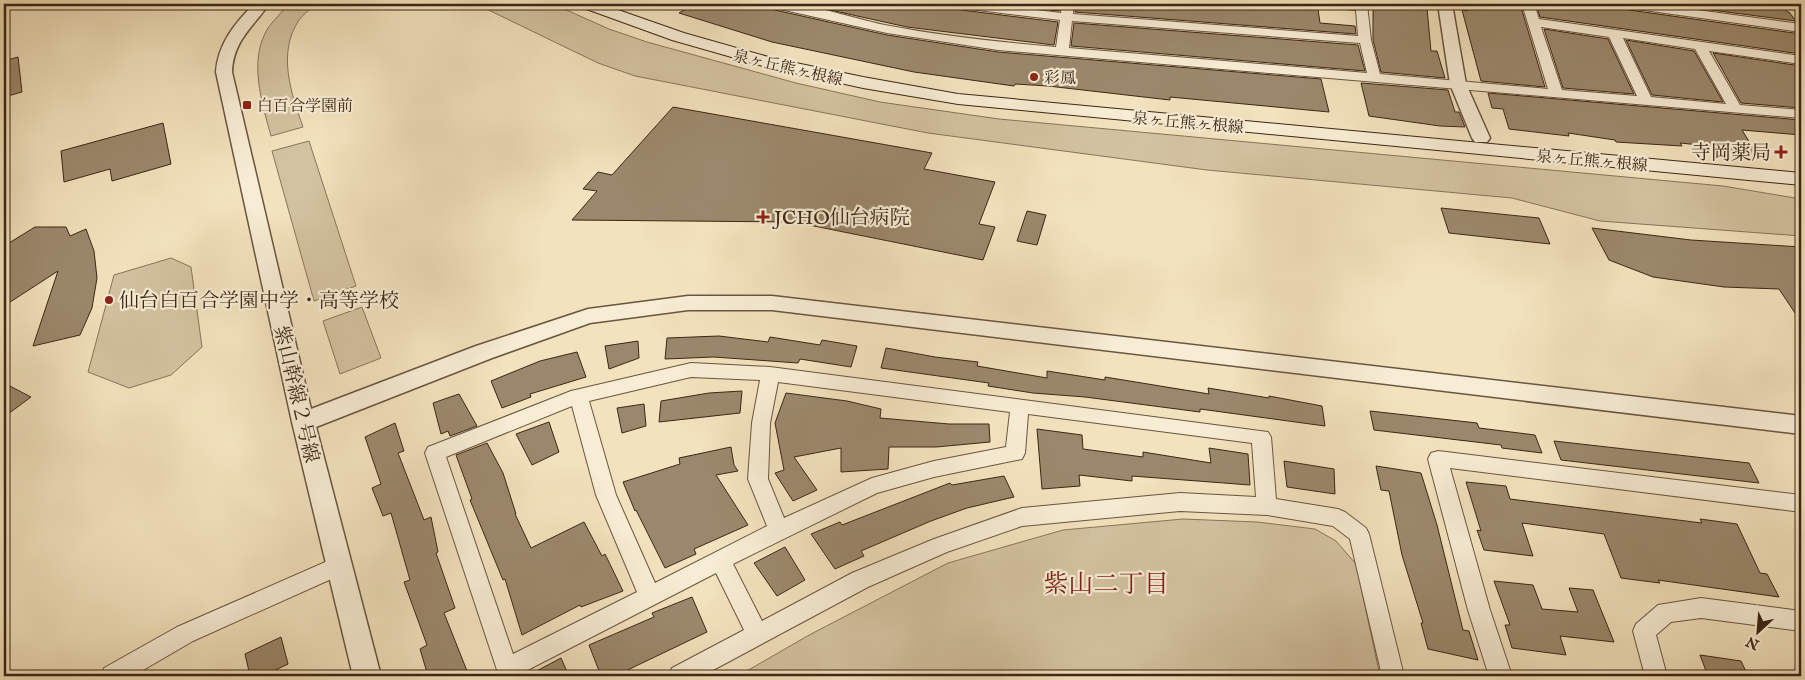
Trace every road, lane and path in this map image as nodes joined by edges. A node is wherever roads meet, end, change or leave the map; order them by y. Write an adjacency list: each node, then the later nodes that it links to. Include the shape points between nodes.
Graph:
1 (262, 4): 34 (street, 紫山幹線２号線, via 239,29 228,49 224,72)
2 (587, 4): 30 (main road, 泉ヶ丘熊ヶ根線, via 676,37 783,67 958,99)
3 (616, 4): 28 (main road, 泉ヶ丘熊ヶ根線, via 753,49 931,85)
4 (775, 4): 20 (street, via 943,40)
5 (961, 4): 14 (street)
6 (1068, 4): 14 (street)
7 (1333, 4): 12 (street)
8 (1445, 4): 23 (street)
9 (1528, 4): 15 (street)
10 (1629, 4): 16 (street)
11 (1798, 4): 13 (street)
12 (1361, 5): 18 (street)
13 (1801, 11)
14 (1065, 17): 18 (street); 20 (street)
15 (1533, 22): 17 (street); 24 (street)
16 (1801, 28)
17 (1614, 34): 19 (street); 25 (street)
18 (1365, 40): 22 (street)
19 (1699, 45): 21 (street); 26 (street)
20 (1062, 52): 22 (street)
21 (1801, 60)
22 (1375, 79): 23 (street)
23 (1458, 84): 24 (street); 28 (street)
24 (1557, 95): 25 (street)
25 (1647, 102): 26 (street)
26 (1736, 109): 27 (street)
27 (1801, 114)
28 (1481, 138): 29 (main road, 泉ヶ丘熊ヶ根線)
29 (1801, 167)
30 (1801, 180)
31 (770, 374): 32 (street, via 691,370); 33 (street); 38 (street, via 761,423 758,479)
32 (578, 396): 41 (street, via 606,495); 41 (street, via 434,453 507,669)
33 (1020, 405): 37 (street, via 1262,437); 38 (street, via 1014,453 934,469 872,486)
34 (303, 422): 35 (street, via 484,352 588,316 688,303 772,303); 40 (street, 紫山幹線２号線)
35 (1801, 425)
36 (1801, 504): 48 (street, via 1438,459)
37 (1267, 506): 43 (street, via 1180,502 1022,517 941,545 860,580); 47 (street, via 1338,518 1359,534)
38 (779, 530): 39 (street)
39 (720, 560): 41 (street); 43 (street)
40 (339, 565): 44 (street, via 185,634); 45 (street, 紫山幹線２号線)
41 (650, 596)
42 (1801, 621): 49 (street, via 1700,608 1666,612 1644,631)
43 (758, 636): 46 (street)
44 (112, 676)
45 (367, 676)
46 (680, 676)
47 (1393, 676)
48 (1500, 676)
49 (1656, 676)

